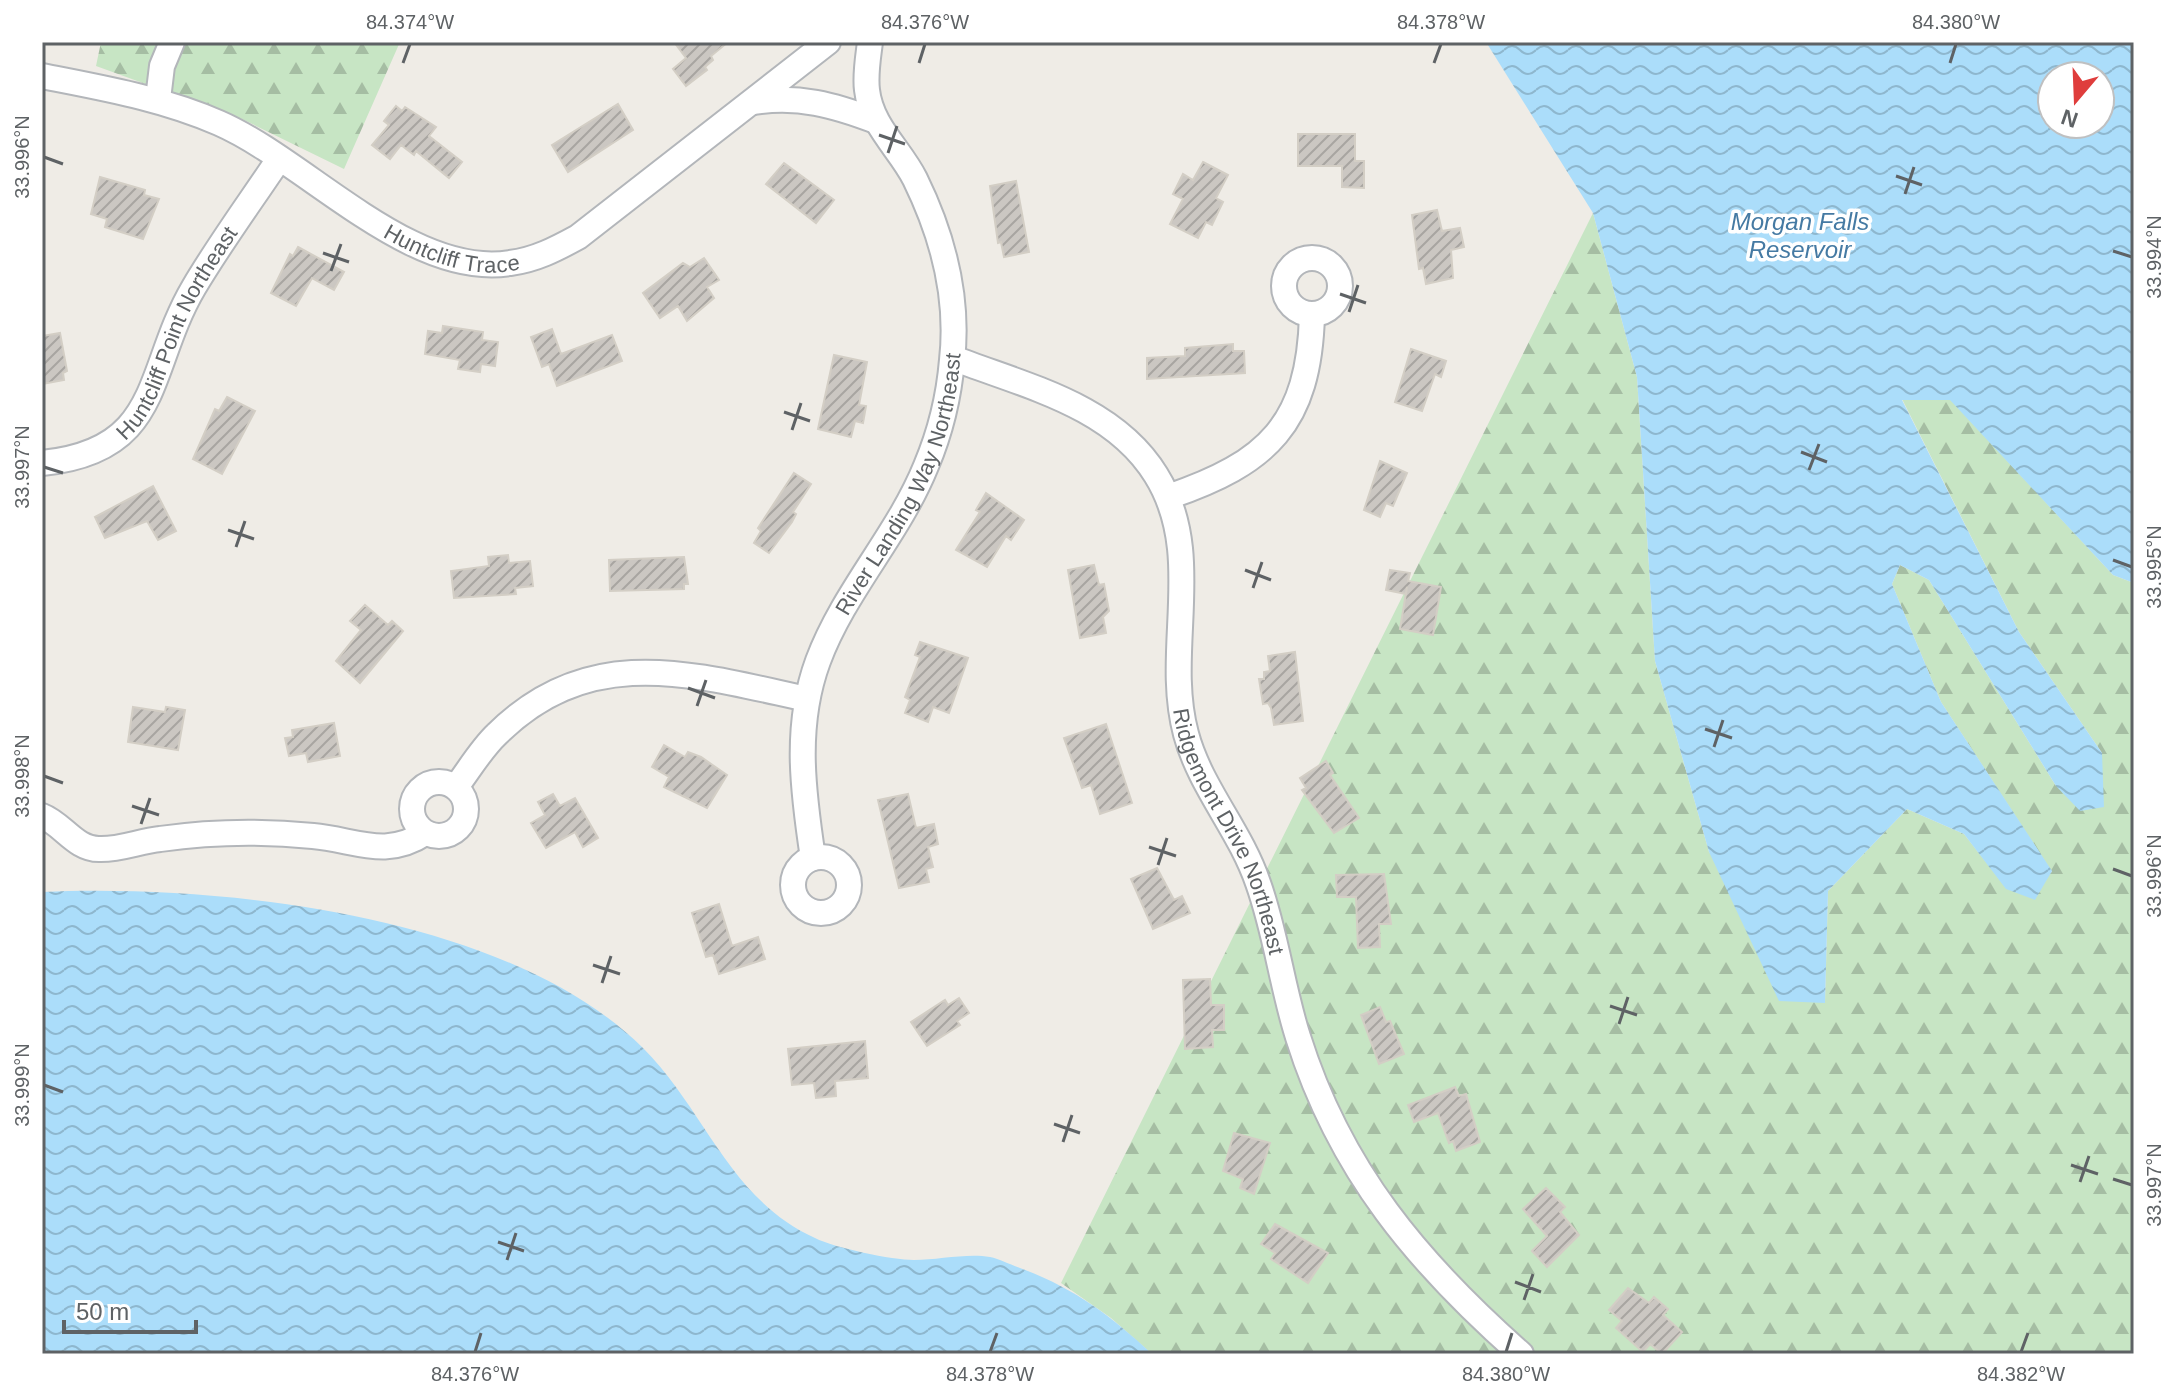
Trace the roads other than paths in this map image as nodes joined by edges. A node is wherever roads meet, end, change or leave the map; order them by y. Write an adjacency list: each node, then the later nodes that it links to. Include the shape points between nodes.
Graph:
1 (172, 42): 5 (street)
2 (828, 42): 6 (street, Huntcliff Trace)
3 (870, 42): 7 (street, River Landing Way Northeast, via 867,92)
4 (42, 76): 5 (street, Huntcliff Trace)
5 (158, 99): 8 (street, Huntcliff Trace, via 222,124)
6 (750, 103): 7 (street, via 781,97 807,100); 8 (street, Huntcliff Trace, via 578,237 544,255 510,263 464,263 423,250)
7 (876, 121): 10 (street, River Landing Way Northeast, via 914,177 940,235 952,295)
8 (279, 159): 11 (street, Huntcliff Point Northeast, via 193,289 140,414 104,447)
9 (1312, 315): 12 (street, via 1305,383 1276,436 1232,473)
10 (953, 358): 12 (street, Ridgemont Drive Northeast, via 1104,421 1142,454); 13 (street, River Landing Way Northeast, via 944,411 926,466 833,627)
11 (42, 463)
12 (1168, 497): 18 (street, Ridgemont Drive Northeast, via 1181,550 1179,692 1186,733 1257,880 1311,1077 1371,1194 1397,1230)
13 (807, 699): 14 (street, via 681,672 608,675 568,687 530,707 497,733); 17 (street, River Landing Way Northeast, via 801,756)
14 (456, 787): 16 (street, via 466,802 464,820 448,835); 16 (street, via 435,781 416,792 411,814)
15 (42, 816): 16 (street, via 81,846 99,850 162,838 252,834 406,846)
16 (425, 833)
17 (813, 858)
18 (1521, 1354)

